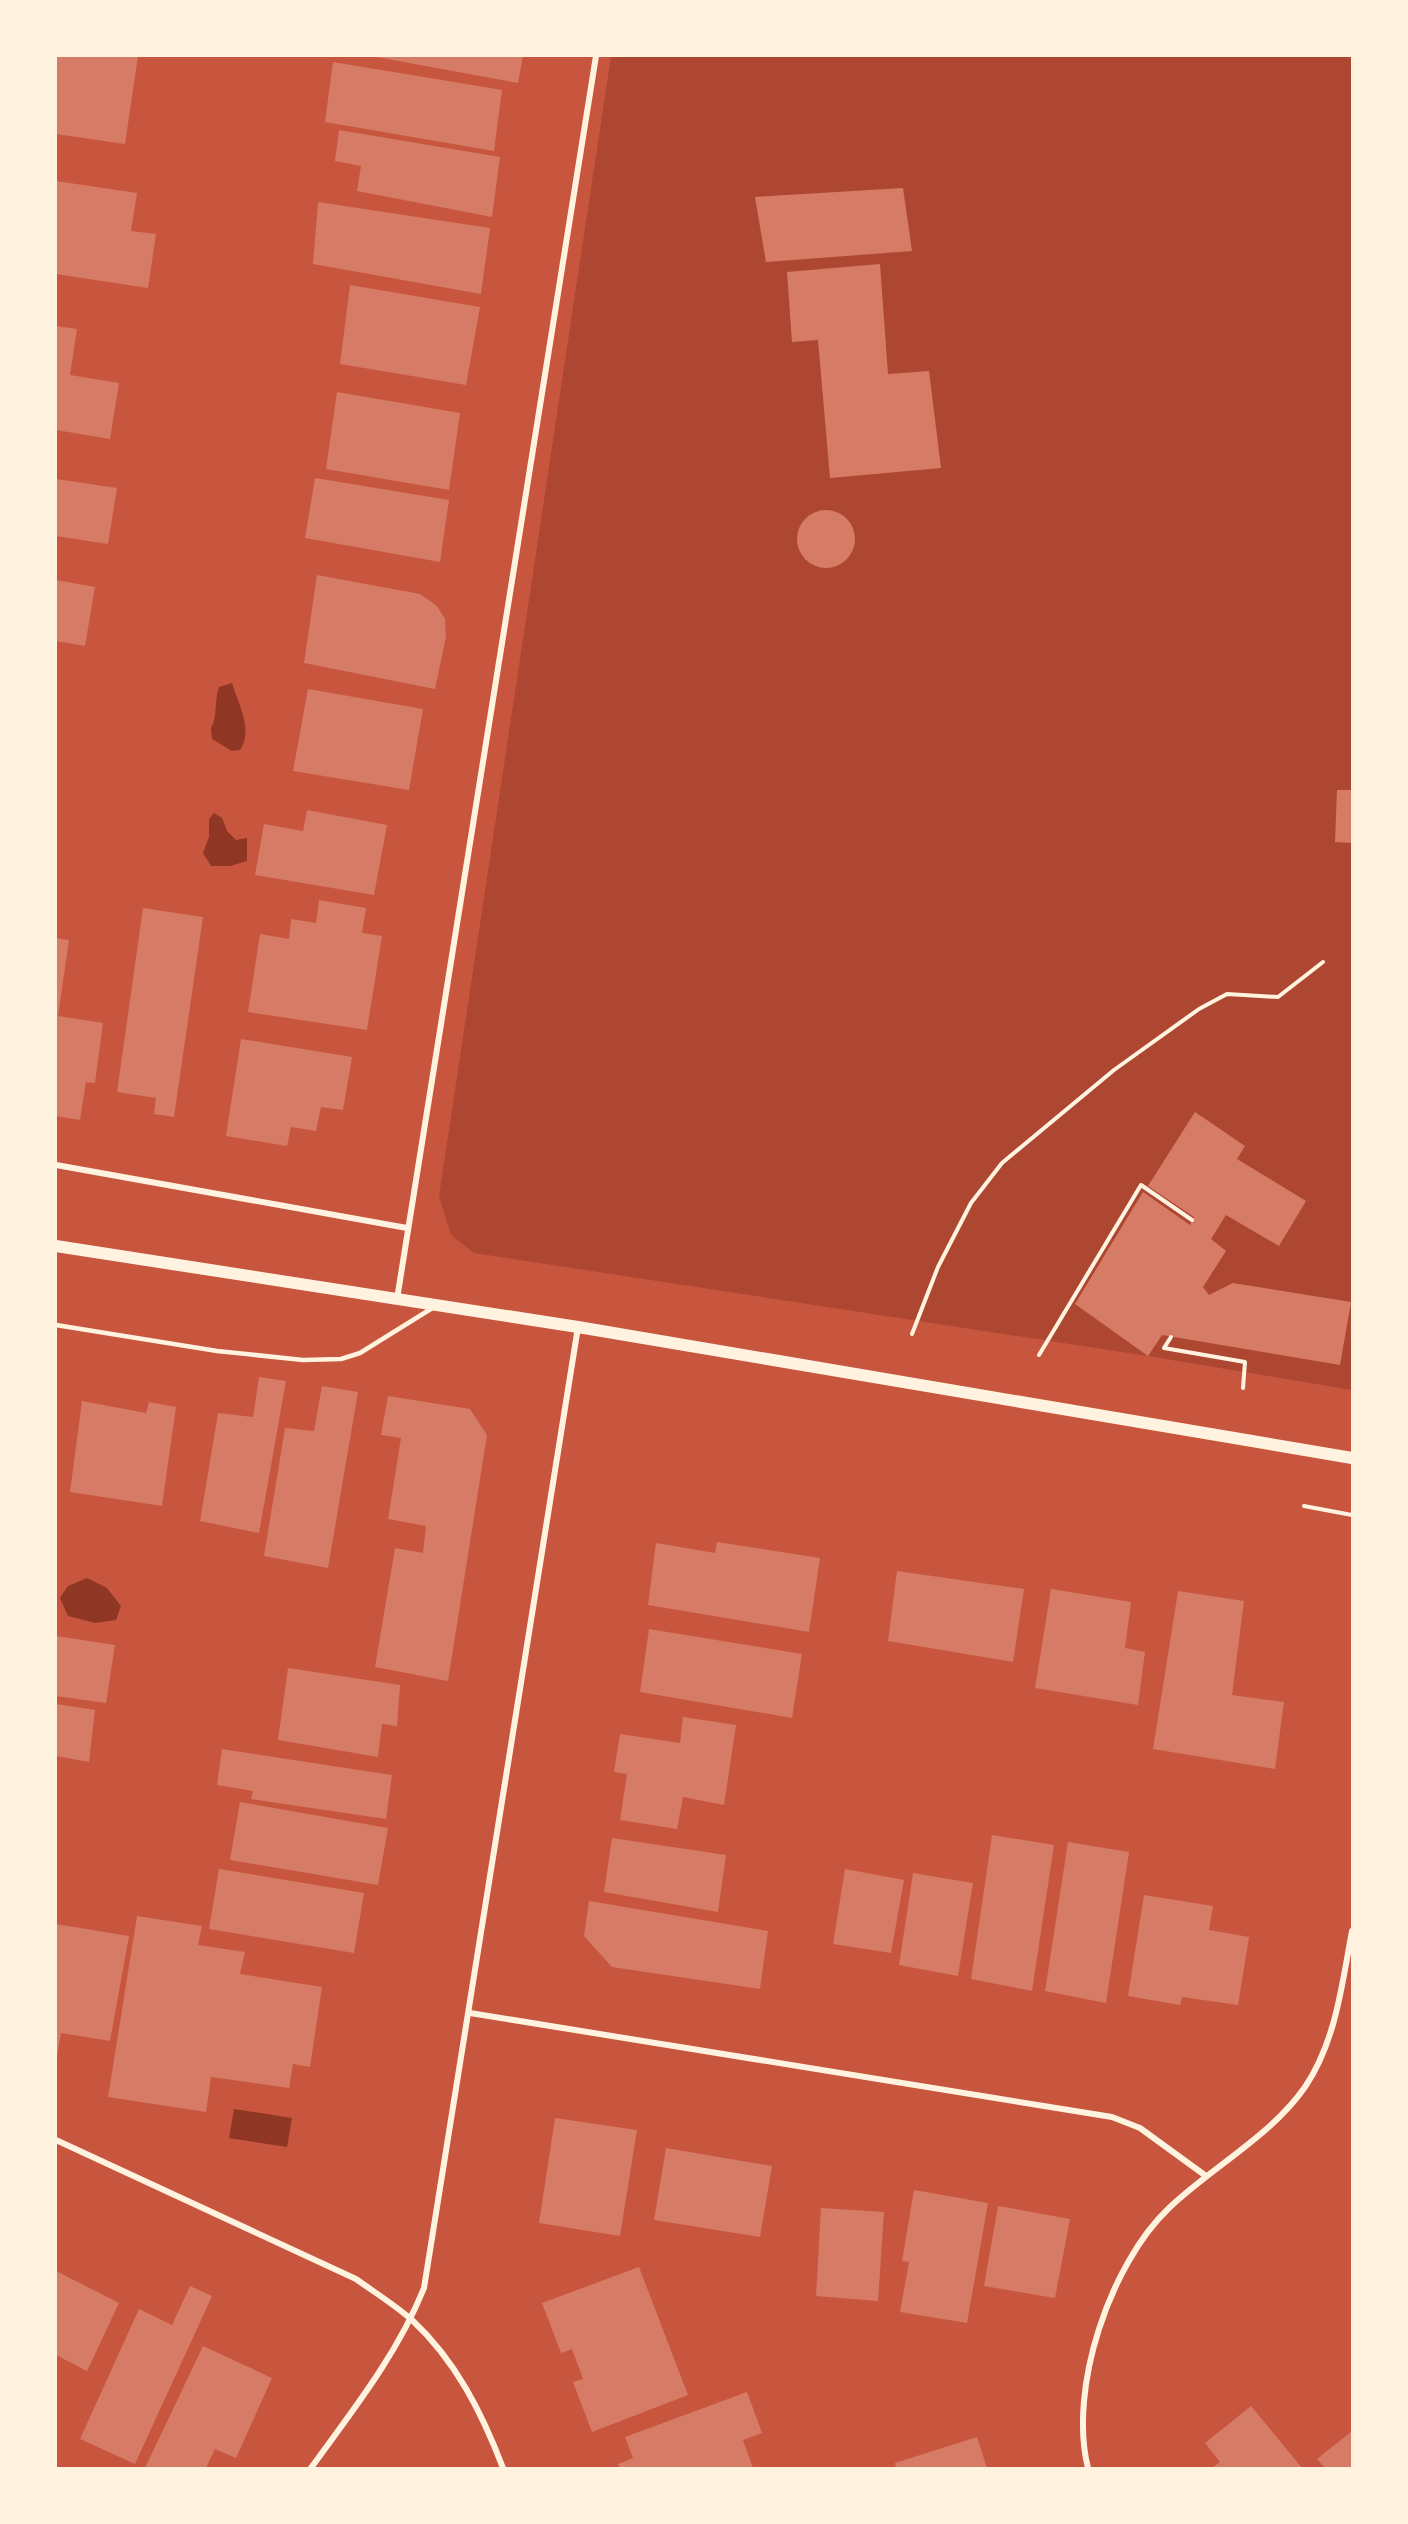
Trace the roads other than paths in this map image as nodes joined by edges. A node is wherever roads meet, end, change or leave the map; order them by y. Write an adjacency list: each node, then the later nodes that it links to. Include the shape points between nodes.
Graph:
1 (596, 56): 3 (street)
2 (56, 1165): 3 (street)
3 (407, 1228): 5 (street)
4 (56, 1246): 5 (main road)
5 (397, 1300): 6 (main road)
6 (436, 1305): 7 (lane, via 360,1353 325,1360 217,1351); 8 (main road)
7 (56, 1325)
8 (578, 1328): 9 (main road); 11 (street)
9 (1353, 1458)
10 (1353, 1931): 13 (street, via 1334,2023 1306,2084 1273,2122)
11 (470, 2013): 13 (street, via 1112,2117 1140,2128); 14 (street, via 424,2288)
12 (56, 2140): 14 (street, via 356,2279)
13 (1206, 2176): 17 (street, via 1155,2222 1108,2308 1085,2392 1082,2420)
14 (411, 2320): 15 (street, via 388,2362); 16 (street, via 439,2349 467,2388)
15 (310, 2469)
16 (503, 2469)
17 (1088, 2469)

